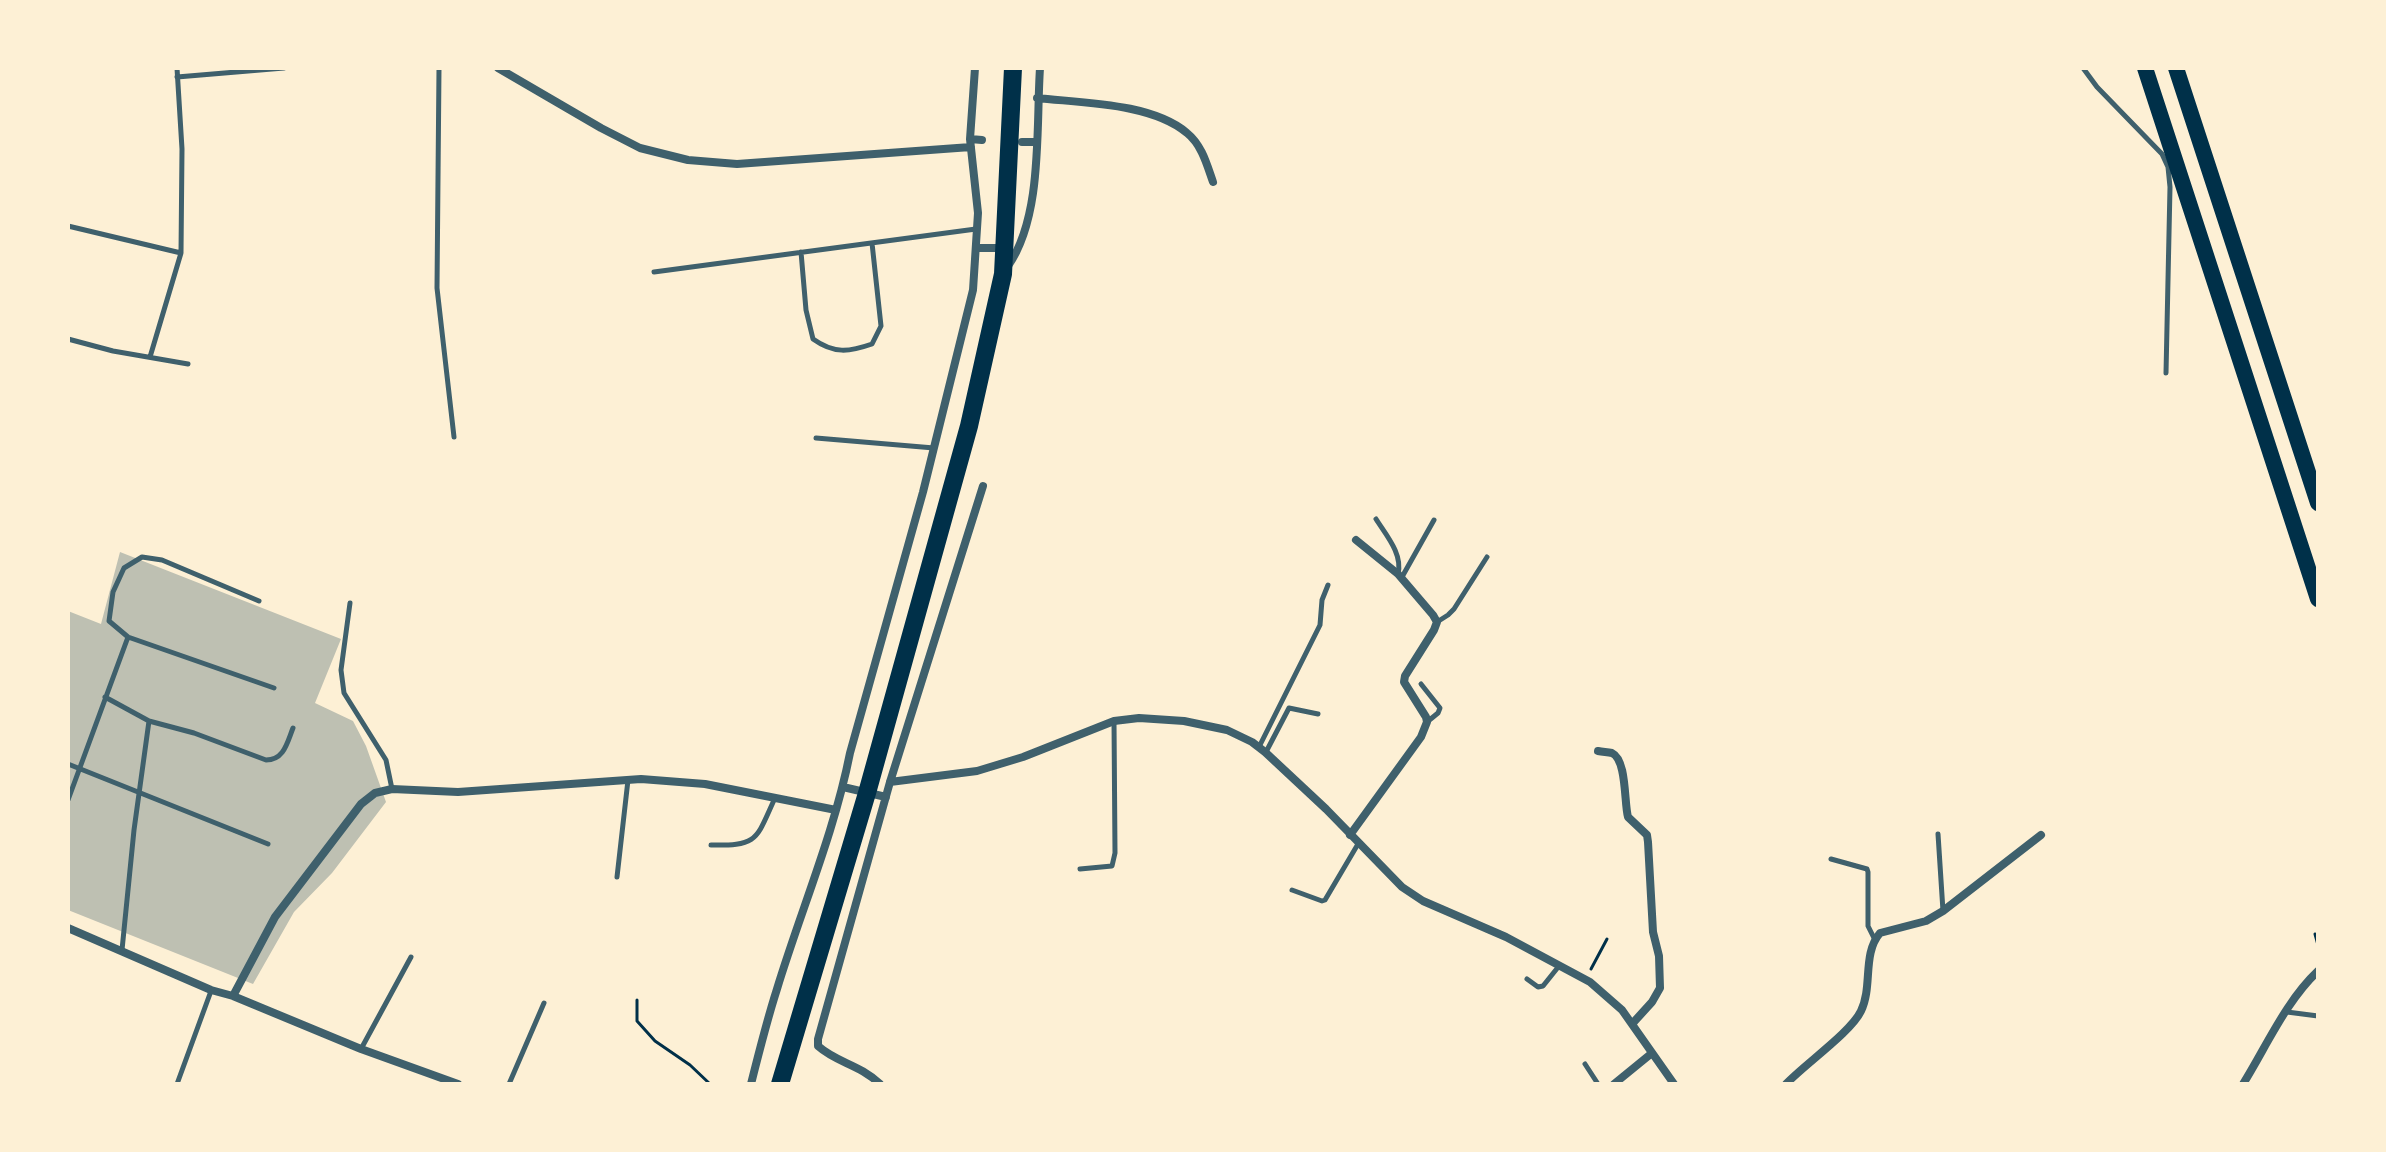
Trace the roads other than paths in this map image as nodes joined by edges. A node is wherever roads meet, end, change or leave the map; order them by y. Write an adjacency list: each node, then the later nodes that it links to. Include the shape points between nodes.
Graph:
1 (177, 68): 11 (lane)
2 (284, 68): 11 (lane)
3 (439, 68): 31 (lane, via 437,288)
4 (498, 68): 16 (street, via 640,148 688,160 737,164)
5 (975, 68): 16 (street)
6 (1013, 68): 22 (highway)
7 (1040, 68): 12 (street)
8 (2083, 68): 30 (lane, via 2168,167)
9 (2145, 68): 42 (main road)
10 (2176, 68): 35 (main road)
11 (177, 77): 24 (lane)
12 (1037, 98): 15 (street); 17 (street, via 1133,108 1170,123 1198,145)
13 (982, 140): 16 (street)
14 (1022, 142): 15 (street)
15 (1037, 142): 26 (street, via 1023,240)
16 (970, 143): 19 (street)
17 (1213, 182)
18 (68, 226): 24 (lane)
19 (977, 229): 20 (lane); 21 (street)
20 (872, 243): 23 (lane); 23 (lane, via 881,326 872,344 855,350 828,350 813,339)
21 (977, 248): 22 (street); 33 (street, via 973,290)
22 (1004, 248): 26 (highway)
23 (801, 252): 25 (lane)
24 (181, 253): 28 (lane)
25 (654, 272)
26 (1003, 274): 63 (highway, via 969,426)
27 (68, 339): 28 (lane)
28 (150, 357): 29 (lane)
29 (188, 364)
30 (2166, 373)
31 (454, 437)
32 (816, 438): 33 (lane)
33 (934, 448): 61 (street)
34 (983, 486): 60 (street)
35 (2318, 503)
36 (1376, 519): 40 (lane, via 1396,551)
37 (1434, 520): 40 (lane)
38 (1356, 540): 40 (street)
39 (1487, 557): 45 (lane, via 1454,609)
40 (1400, 576): 45 (street)
41 (1328, 585): 55 (lane, via 1320,625)
42 (2318, 599)
43 (259, 601): 46 (lane, via 162,560 142,557 124,568 113,592 109,621)
44 (350, 603): 62 (lane, via 341,670 344,693 386,760)
45 (1437, 622): 53 (street, via 1404,682)
46 (128, 637): 48 (lane); 49 (lane)
47 (1421, 684): 53 (lane, via 1440,708)
48 (274, 688)
49 (105, 697): 51 (lane); 58 (lane)
50 (1318, 714): 55 (lane, via 1289,708)
51 (149, 721): 54 (lane, via 266,760 281,756); 64 (lane)
52 (1114, 721): 55 (street, via 1206,724); 60 (street, via 977,771); 76 (lane, via 1115,853 1112,866)
53 (1427, 722): 70 (street)
54 (293, 728)
55 (1262, 750): 70 (street)
56 (1598, 751): 92 (street, via 1617,758 1628,817 1648,842 1660,988)
57 (68, 764): 58 (lane)
58 (78, 768): 64 (lane); 67 (lane)
59 (628, 780): 62 (street, via 458,792); 65 (street, via 705,784); 77 (lane)
60 (890, 782): 66 (street)
61 (843, 787): 63 (street); 68 (street)
62 (392, 789): 88 (street, via 361,804 308,872 275,917)
63 (867, 793): 66 (street); 100 (highway)
64 (139, 794): 72 (lane); 82 (lane)
65 (775, 797): 68 (street); 74 (lane, via 758,835 739,845)
66 (886, 797): 101 (street, via 818,1046)
67 (68, 800)
68 (836, 810): 99 (street)
69 (1938, 834): 79 (lane)
70 (1350, 835): 73 (street)
71 (2041, 835): 79 (street)
72 (268, 844)
73 (1358, 844): 78 (lane, via 1325,900); 84 (street, via 1423,901)
74 (711, 845)
75 (1831, 859): 81 (lane, via 1867,869 1868,926)
76 (1080, 869)
77 (617, 877)
78 (1292, 890)
79 (1943, 911): 81 (street, via 1880,933)
80 (68, 928): 82 (street)
81 (1875, 940): 105 (street, via 1861,1013)
82 (122, 950): 87 (street)
83 (411, 957): 93 (lane)
84 (1559, 966): 86 (lane, via 1543,986); 92 (street, via 1585,979)
85 (2318, 971): 90 (street)
86 (1527, 979)
87 (211, 990): 88 (street); 96 (lane)
88 (233, 996): 93 (street)
89 (544, 1003): 98 (lane)
90 (2287, 1012): 91 (lane); 106 (street)
91 (2318, 1016)
92 (1632, 1024): 94 (street)
93 (361, 1049): 97 (street)
94 (1652, 1053): 103 (street); 104 (street)
95 (1585, 1064): 102 (lane)
96 (177, 1084)
97 (458, 1084)
98 (509, 1084)
99 (751, 1084)
100 (780, 1084)
101 (880, 1084)
102 (1598, 1084)
103 (1614, 1084)
104 (1674, 1084)
105 (1786, 1084)
106 (2243, 1084)

